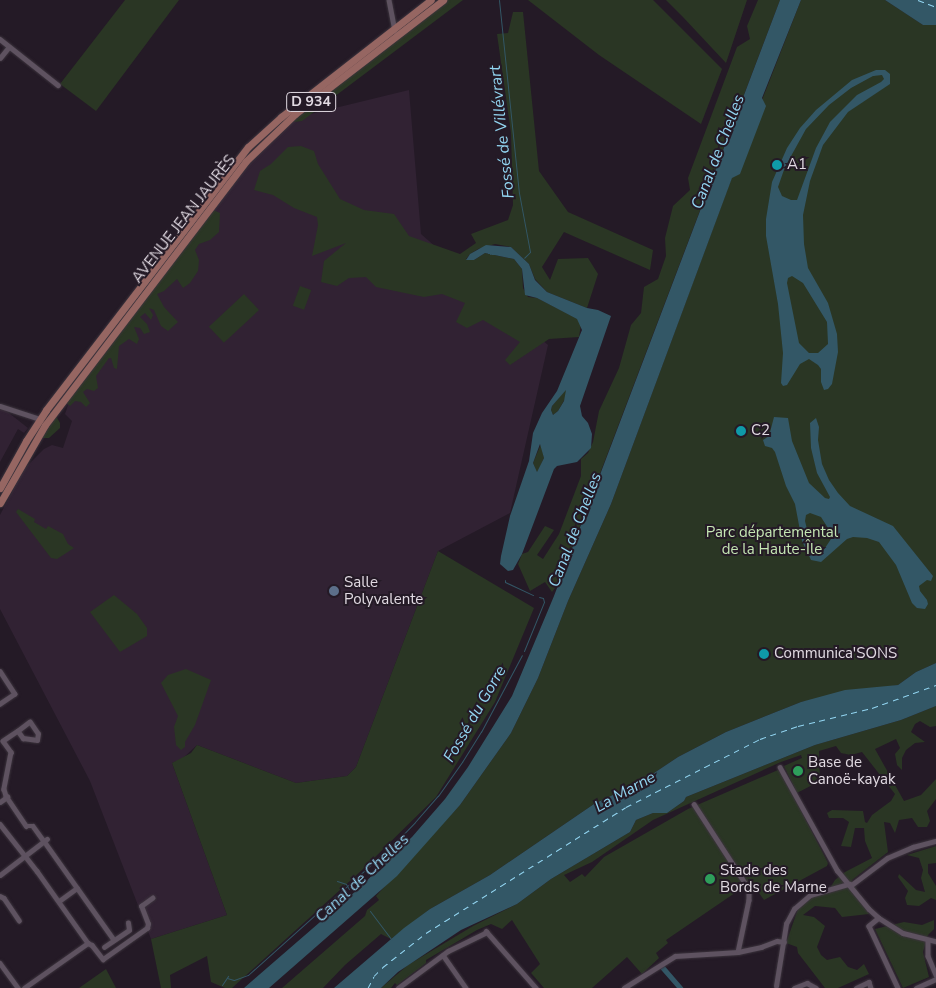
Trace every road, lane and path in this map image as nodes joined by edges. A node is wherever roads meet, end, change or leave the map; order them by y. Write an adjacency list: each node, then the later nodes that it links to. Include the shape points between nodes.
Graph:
1 (389, 0): 4 (street)
2 (431, 0): 4 (main road, AVENUE JEAN JAURÈS / D 934)
3 (443, 0): 8 (main road, AVENUE JEAN JAURÈS / D 934)
4 (396, 28): 8 (street); 11 (main road, AVENUE JEAN JAURÈS / D 934, via 281,117 248,147)
5 (0, 39): 6 (street)
6 (9, 47): 7 (street); 9 (street)
7 (0, 58)
8 (353, 70): 13 (main road, AVENUE JEAN JAURÈS / D 934, via 295,114 246,161 45,425)
9 (58, 86)
10 (0, 406): 11 (street)
11 (40, 419): 12 (main road, AVENUE JEAN JAURÈS / D 934)
12 (0, 488)
13 (0, 503)
14 (0, 671): 15 (street, via 15,694)
15 (0, 704)
16 (18, 731): 16 (street, via 23,738 37,740 38,734 30,722); 17 (street, via 3,741)
17 (3, 746): 19 (street, via 11,752 4,790)
18 (780, 767): 29 (street, via 837,870)
19 (7, 797): 20 (street); 25 (street, via 26,826 33,826)
20 (0, 802)
21 (694, 804): 44 (street, via 749,889)
22 (0, 824): 23 (street)
23 (5, 831): 24 (street); 27 (street)
24 (0, 835)
25 (45, 840): 27 (street); 30 (street)
26 (936, 841): 29 (street, via 887,858)
27 (24, 856): 28 (street); 33 (street)
28 (0, 875)
29 (849, 885): 35 (street); 41 (street, via 820,890 804,899 789,917)
30 (77, 888): 33 (street); 38 (street)
31 (0, 896): 34 (street); 36 (street)
32 (152, 898): 42 (street, via 141,906 148,924 145,930 103,959)
33 (59, 901): 42 (street)
34 (14, 916)
35 (878, 918): 39 (street, via 903,933); 59 (street, via 869,926)
36 (19, 920)
37 (128, 923): 38 (street, via 129,930)
38 (114, 940): 43 (street)
39 (928, 940): 40 (street); 47 (street, via 928,956)
40 (936, 941)
41 (784, 942): 44 (street); 48 (street)
42 (88, 943): 50 (street)
43 (104, 947)
44 (738, 952): 54 (street, via 675,956)
45 (443, 955): 51 (street); 52 (street); 53 (street, via 486,931)
46 (0, 963): 49 (street)
47 (936, 977): 60 (street)
48 (777, 987)
49 (18, 988)
50 (24, 988)
51 (399, 988)
52 (466, 988)
53 (536, 988)
54 (624, 988)
55 (794, 988): 56 (street, via 807,983)
56 (816, 988)
57 (856, 988): 58 (street, via 868,982)
58 (872, 988)
59 (898, 988)
60 (916, 988)

